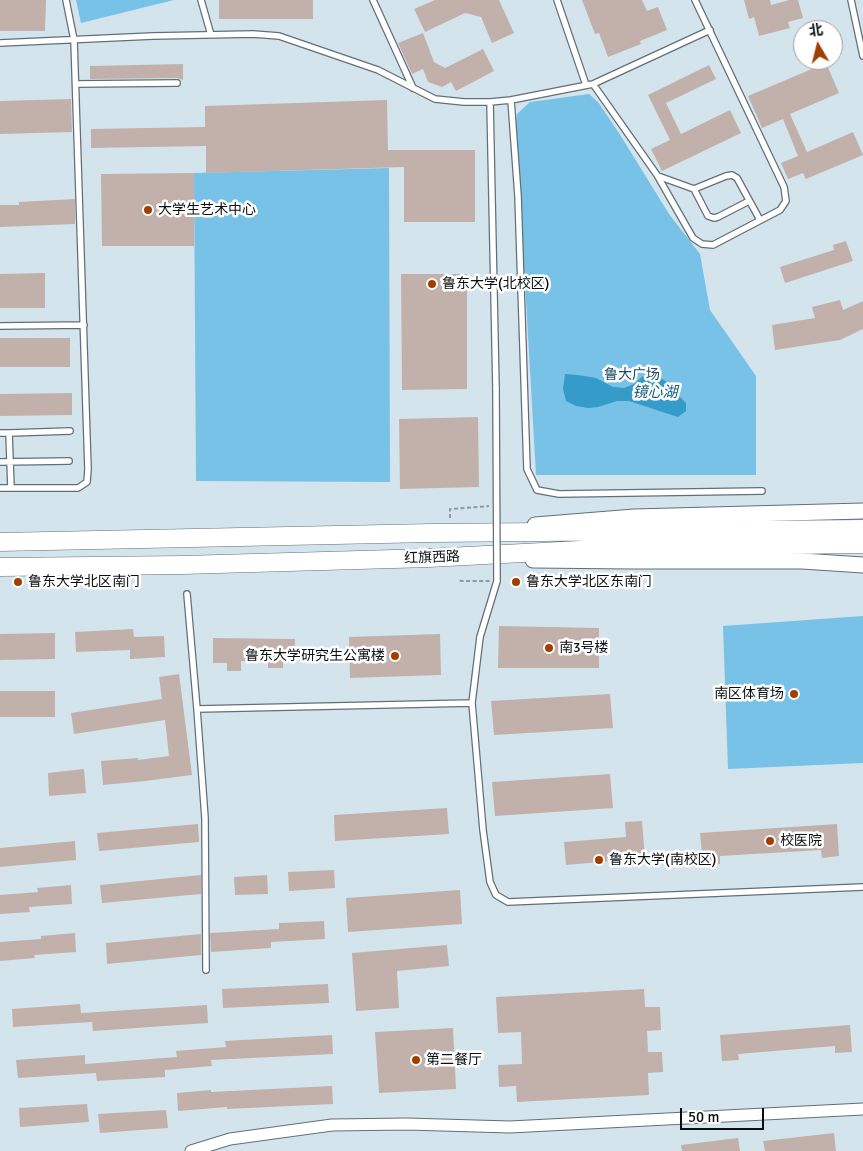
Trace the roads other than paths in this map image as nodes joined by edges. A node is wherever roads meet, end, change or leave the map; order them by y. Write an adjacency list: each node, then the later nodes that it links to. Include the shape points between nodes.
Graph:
1 (66, 0): 9 (lane)
2 (201, 0): 8 (lane)
3 (373, 0): 15 (lane)
4 (557, 0): 14 (lane)
5 (695, 0): 7 (lane)
6 (851, 0): 11 (lane)
7 (710, 30): 14 (lane); 21 (lane, via 784,188 786,201 780,210)
8 (211, 35): 9 (lane); 15 (lane, via 279,36 378,70)
9 (74, 40): 10 (lane); 13 (lane)
10 (0, 43)
11 (863, 56)
12 (177, 83): 13 (lane)
13 (76, 84): 22 (lane)
14 (589, 84): 16 (lane); 18 (lane)
15 (413, 88): 17 (lane, via 435,98)
16 (511, 100): 17 (lane); 32 (lane, via 518,196 528,469 537,490 559,494)
17 (490, 102): 42 (lane, bridge, via 497,581 480,637)
18 (657, 175): 19 (lane); 21 (lane, via 693,238 702,244 713,245)
19 (694, 189): 20 (lane, via 732,175 737,178); 20 (lane, via 708,216 714,218)
20 (749, 201): 21 (lane)
21 (760, 220)
22 (84, 325): 23 (lane); 31 (lane, via 87,482 78,488)
23 (0, 326)
24 (70, 431): 26 (lane)
25 (0, 433): 26 (lane)
26 (9, 433): 27 (lane)
27 (10, 461): 28 (lane); 29 (lane); 31 (lane)
28 (69, 461)
29 (0, 462)
30 (0, 488): 31 (lane)
31 (10, 488)
32 (762, 491)
33 (863, 511): 35 (main road, via 634,516)
34 (863, 529): 35 (main road, 红旗西路)
35 (432, 533): 36 (main road, 红旗西路)
36 (0, 542)
37 (863, 544): 38 (main road, 红旗西路, via 636,547)
38 (429, 558): 39 (main road); 40 (main road, 红旗西路)
39 (863, 565)
40 (0, 567)
41 (186, 594): 43 (lane)
42 (472, 702): 43 (lane); 44 (lane, via 482,830 490,882 496,895 508,902)
43 (197, 709): 45 (lane, via 205,818)
44 (863, 887)
45 (206, 970)
46 (863, 1109): 47 (street, via 510,1127 332,1125)
47 (227, 1146): 48 (street)
48 (190, 1151)

